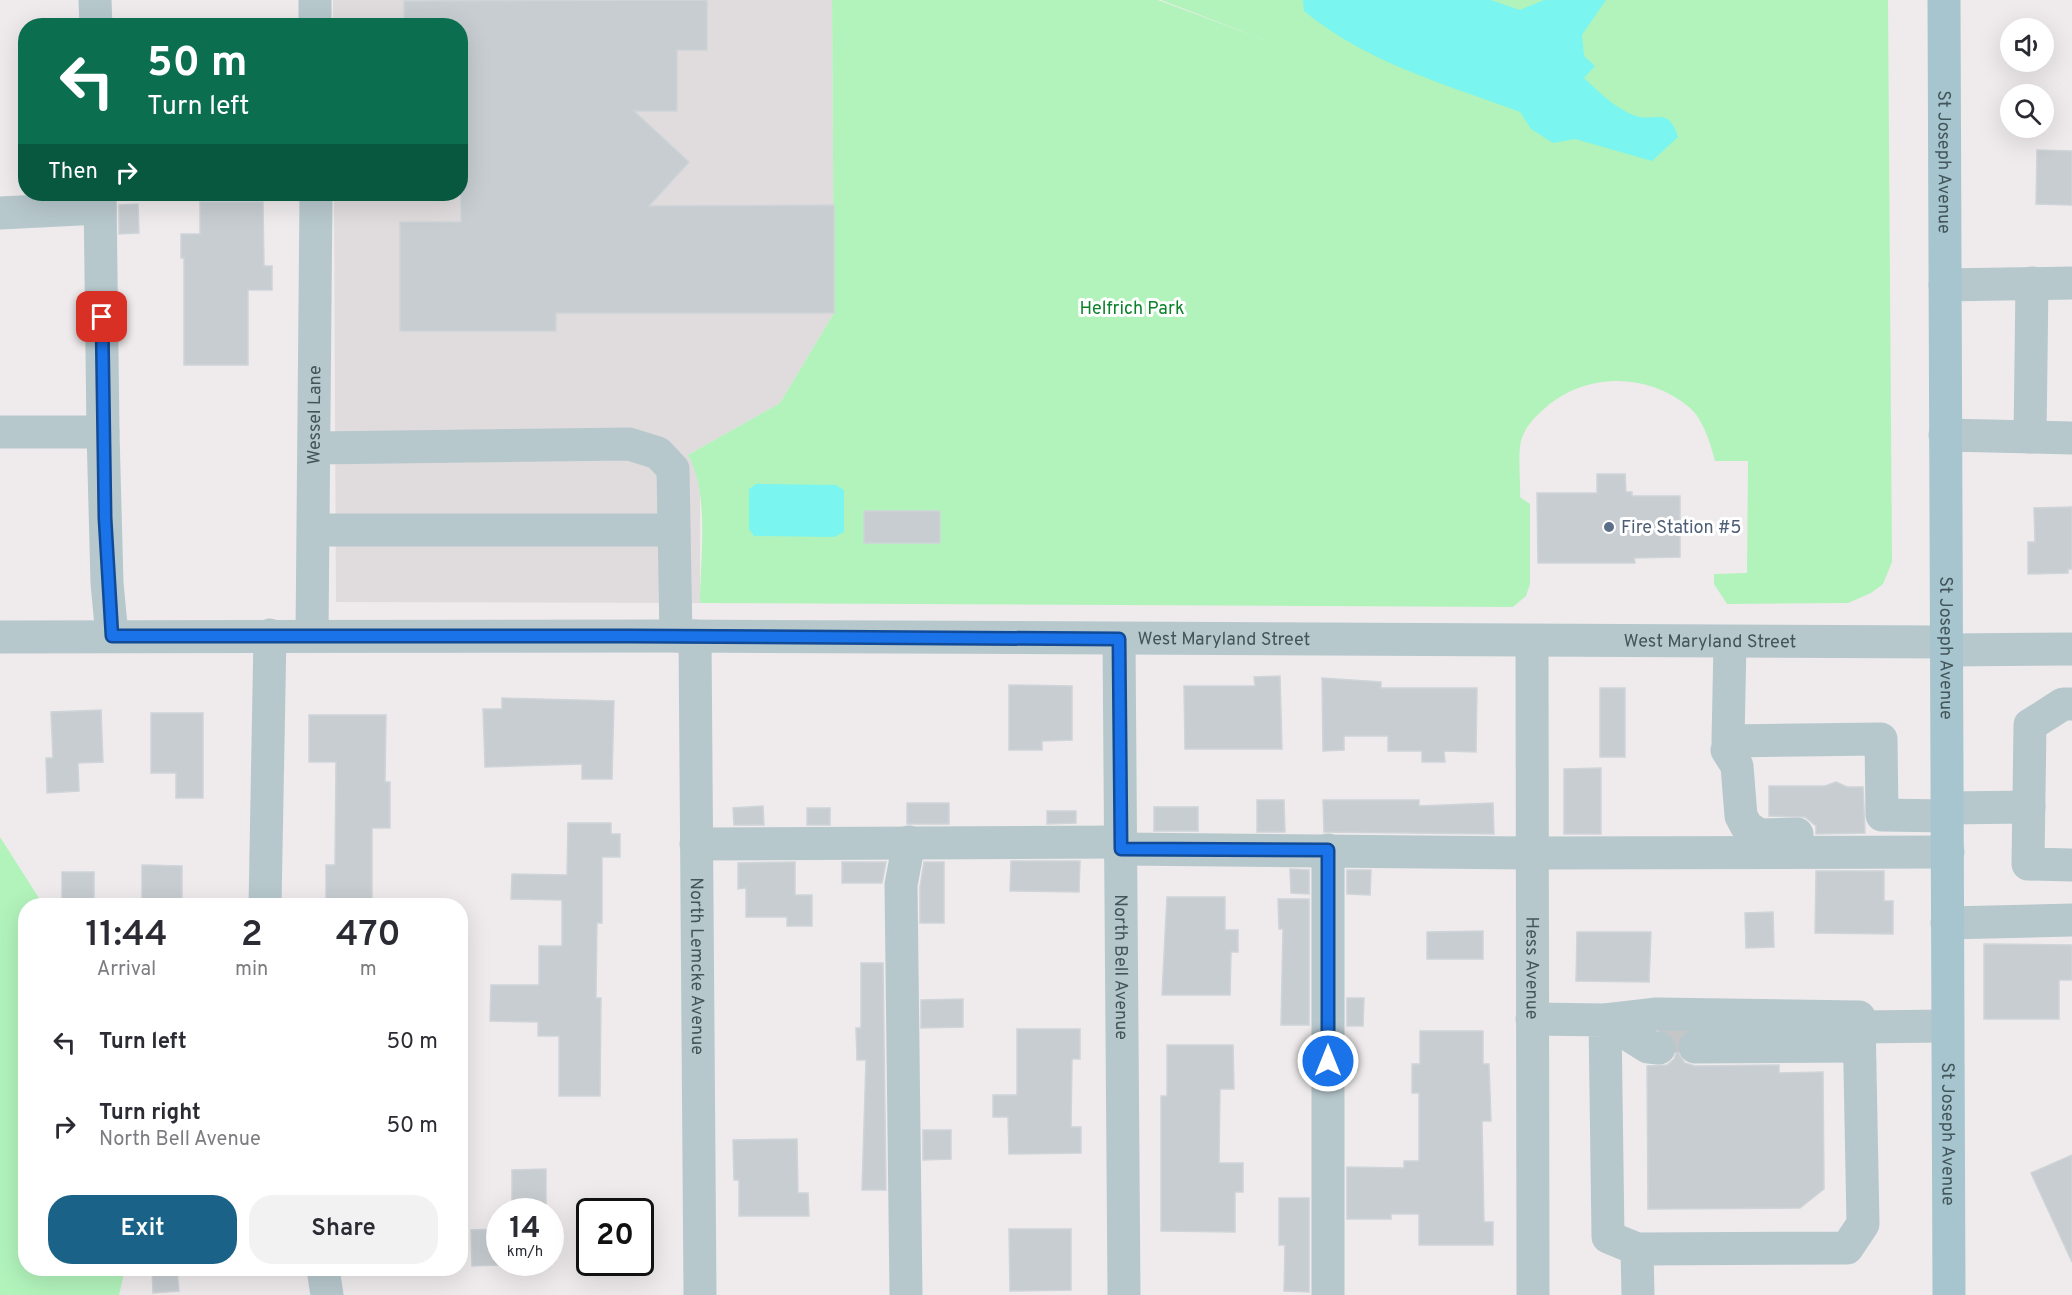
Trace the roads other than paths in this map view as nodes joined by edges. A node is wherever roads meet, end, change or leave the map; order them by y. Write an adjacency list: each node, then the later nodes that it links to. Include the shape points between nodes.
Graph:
1 (95, 0): 4 (street)
2 (315, 0): 5 (street)
3 (1944, 0): 10 (main road, St Joseph Avenue)
4 (96, 18)
5 (315, 18)
6 (92, 201): 9 (street)
7 (100, 201): 13 (street)
8 (316, 201): 17 (street, Wessel Lane)
9 (0, 213)
10 (1945, 285): 11 (street); 14 (main road, St Joseph Avenue)
11 (2059, 285): 15 (street)
12 (0, 432): 13 (street)
13 (103, 432): 22 (street)
14 (1945, 435): 15 (street); 28 (main road, St Joseph Avenue)
15 (2031, 437): 16 (street)
16 (2072, 438)
17 (316, 448): 18 (street, Wessel Lane); 19 (street, North Lemcke Avenue, via 629,444 658,453 673,469)
18 (315, 530): 19 (street); 21 (street, Wessel Lane)
19 (674, 530): 23 (street, North Lemcke Avenue)
20 (270, 635): 21 (street, West Maryland Street); 22 (street, West Maryland Street); 43 (street)
21 (312, 635): 23 (street, West Maryland Street)
22 (112, 636): 24 (street, West Maryland Street)
23 (685, 636): 25 (street, West Maryland Street); 36 (street, North Lemcke Avenue)
24 (0, 637)
25 (1119, 639): 26 (street, West Maryland Street); 37 (street, North Bell Avenue)
26 (1532, 641): 27 (street, West Maryland Street); 40 (street, Hess Avenue)
27 (1730, 642): 28 (street, West Maryland Street); 31 (street)
28 (1945, 646): 29 (street, West Maryland Street); 33 (main road, St Joseph Avenue)
29 (2072, 649)
30 (2072, 704): 32 (street, via 2063,704 2030,725)
31 (1728, 746): 34 (street, via 1881,739); 34 (street, via 1737,766 1741,816 1747,827 1760,835 1870,834); 41 (street)
32 (2029, 807): 33 (street); 42 (street, via 2028,864)
33 (1947, 812): 34 (street); 39 (main road, St Joseph Avenue)
34 (1882, 815)
35 (909, 842): 36 (street); 37 (street); 56 (street, via 901,885)
36 (696, 844): 55 (street, North Lemcke Avenue)
37 (1121, 845): 38 (street); 57 (street, North Bell Avenue)
38 (1328, 850): 40 (street); 58 (street)
39 (1948, 852): 41 (street); 45 (main road, St Joseph Avenue)
40 (1532, 853): 41 (street); 46 (street, Hess Avenue)
41 (1730, 854)
42 (2072, 865)
43 (265, 898)
44 (2072, 920): 45 (street)
45 (1947, 923): 48 (main road, St Joseph Avenue)
46 (1532, 1019): 47 (street); 59 (street, Hess Avenue)
47 (1605, 1020): 49 (street, via 1657,1014); 51 (street, via 1648,1047); 52 (street, via 1608,1237)
48 (1947, 1026): 49 (street); 61 (main road, St Joseph Avenue)
49 (1859, 1032): 50 (street); 52 (street, via 1863,1224 1847,1248)
50 (1695, 1041)
51 (1659, 1042)
52 (1637, 1249): 60 (street)
53 (324, 1276): 54 (street)
54 (327, 1295)
55 (700, 1295)
56 (906, 1295)
57 (1124, 1295)
58 (1328, 1295)
59 (1533, 1295)
60 (1638, 1295)
61 (1949, 1295)

